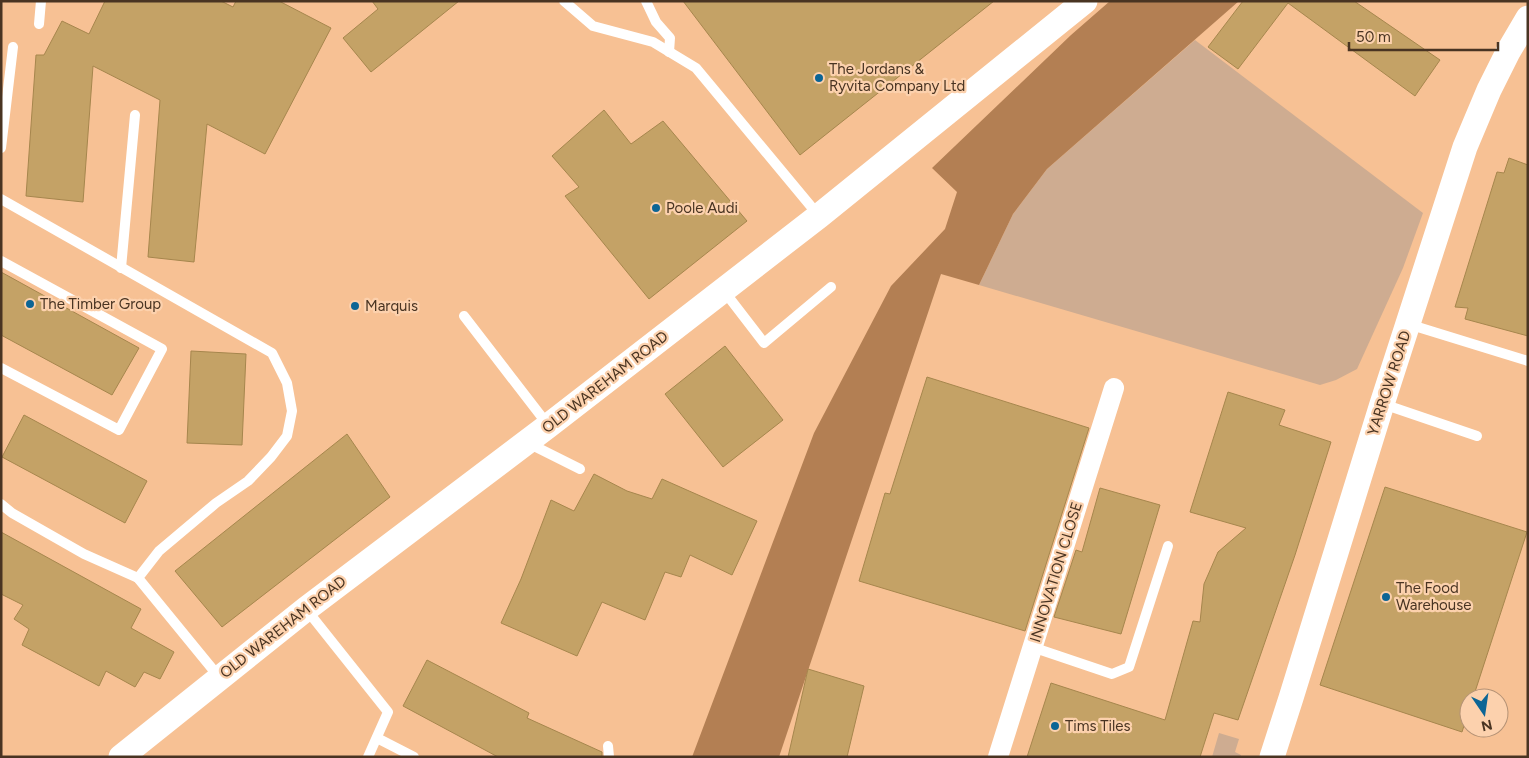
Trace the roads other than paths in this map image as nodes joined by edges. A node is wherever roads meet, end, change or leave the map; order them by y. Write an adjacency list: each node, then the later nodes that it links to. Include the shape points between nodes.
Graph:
1 (41, 1): 6 (lane)
2 (564, 1): 8 (lane, via 593,26 653,42)
3 (646, 1): 8 (lane, via 656,22 670,38)
4 (1086, 1): 12 (street, OLD WAREHAM ROAD)
5 (1527, 21): 18 (street, YARROW ROAD, via 1489,90 1465,147)
6 (39, 24)
7 (13, 47): 10 (lane)
8 (669, 52): 12 (lane, via 696,68)
9 (134, 115): 14 (lane)
10 (1, 148)
11 (1, 199): 14 (lane)
12 (819, 216): 16 (street, OLD WAREHAM ROAD)
13 (1, 260): 20 (lane, via 162,349 119,430)
14 (121, 268): 29 (lane, via 272,353 287,383 292,412 287,436 271,457 248,481 158,551)
15 (831, 287): 16 (lane, via 764,343)
16 (723, 290): 23 (street, OLD WAREHAM ROAD)
17 (464, 316): 23 (lane)
18 (1408, 324): 19 (lane); 22 (street, YARROW ROAD)
19 (1528, 361)
20 (1, 368)
21 (1114, 388): 31 (street, INNOVATION CLOSE)
22 (1382, 404): 24 (lane); 38 (street, YARROW ROAD)
23 (548, 426): 25 (street, OLD WAREHAM ROAD)
24 (1478, 436)
25 (526, 442): 26 (lane); 30 (street, OLD WAREHAM ROAD)
26 (580, 469)
27 (1, 504): 29 (lane, via 84,554)
28 (1168, 546): 31 (lane, via 1129,667 1112,674)
29 (138, 578): 32 (lane)
30 (306, 609): 32 (street, OLD WAREHAM ROAD); 33 (lane, via 388,712)
31 (1032, 647): 37 (street, INNOVATION CLOSE)
32 (219, 677): 34 (street, OLD WAREHAM ROAD)
33 (376, 738): 35 (lane); 36 (lane)
34 (121, 757)
35 (368, 757)
36 (414, 757)
37 (998, 757)
38 (1272, 757)

